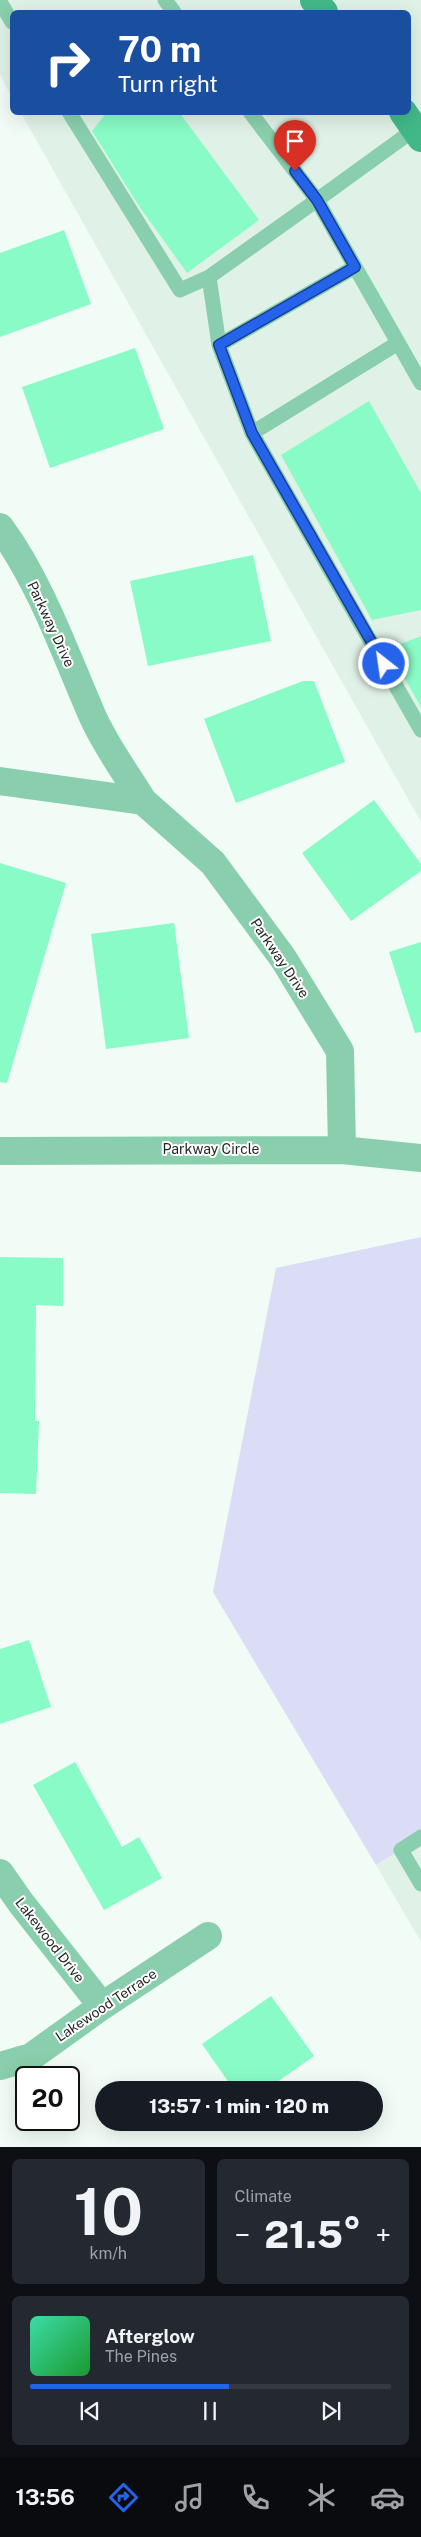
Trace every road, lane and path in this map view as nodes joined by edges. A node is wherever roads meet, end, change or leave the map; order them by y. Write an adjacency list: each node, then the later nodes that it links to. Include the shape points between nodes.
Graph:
1 (164, 0): 4 (lane)
2 (314, 0): 5 (main road)
3 (0, 2): 6 (lane)
4 (172, 10)
5 (322, 10)
6 (10, 19)
7 (71, 115): 12 (lane, via 180,290)
8 (252, 115): 10 (lane)
9 (413, 127): 10 (lane)
10 (317, 200): 11 (lane); 12 (lane)
11 (355, 267): 13 (lane); 14 (lane)
12 (209, 278): 14 (lane)
13 (398, 343): 15 (lane); 16 (lane)
14 (219, 345): 16 (lane)
15 (421, 383)
16 (252, 433): 18 (lane)
17 (0, 526): 20 (street, Parkway Drive, via 54,624 93,718)
18 (421, 730)
19 (0, 780): 20 (street)
20 (143, 801): 21 (street, Parkway Drive, via 212,863 283,958 340,1051)
21 (342, 1150): 22 (street, Parkway Circle); 23 (street, Parkway Circle)
22 (0, 1151)
23 (421, 1158)
24 (421, 1837): 26 (lane, via 401,1850)
25 (0, 1873): 28 (street, Lakewood Drive)
26 (421, 1884)
27 (208, 1936): 28 (street, Lakewood Terrace)
28 (102, 2006): 29 (street, Lakewood Terrace, via 31,2057)
29 (0, 2066)

